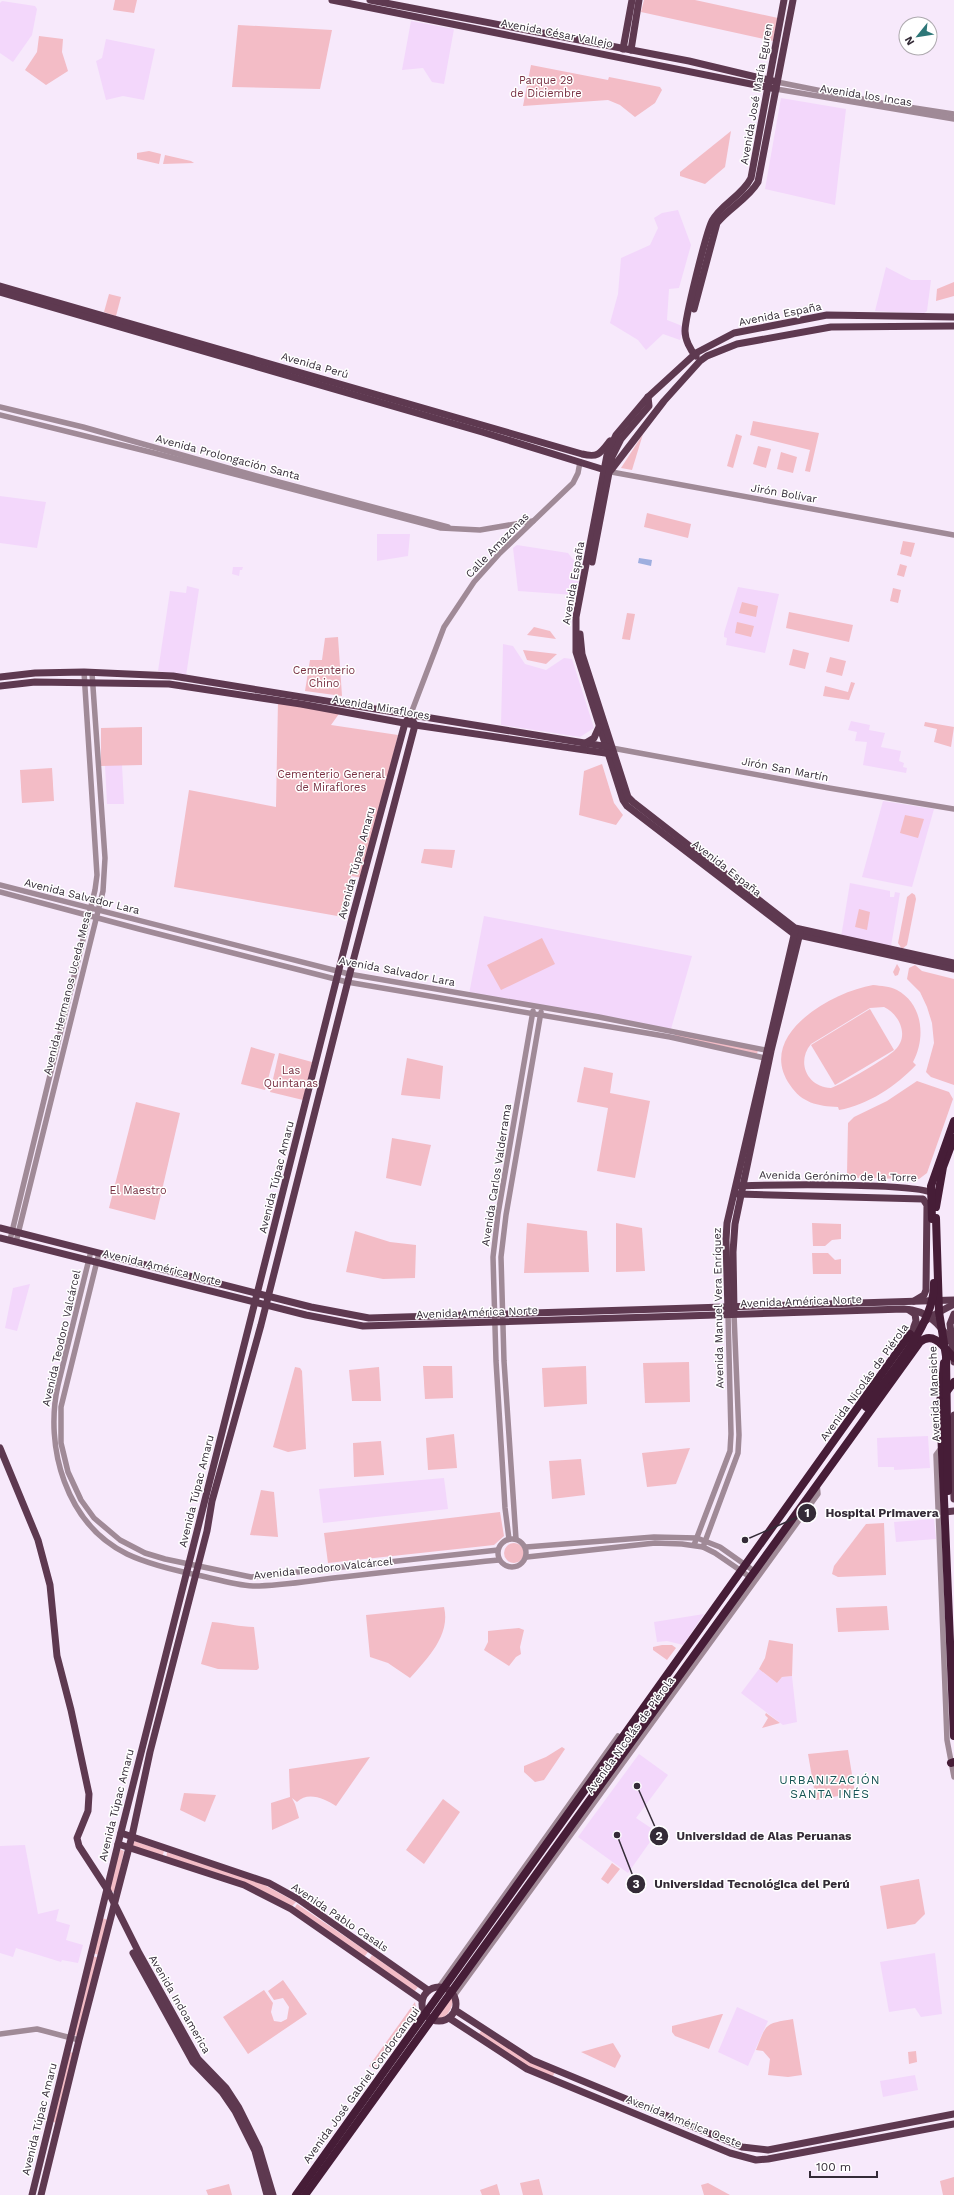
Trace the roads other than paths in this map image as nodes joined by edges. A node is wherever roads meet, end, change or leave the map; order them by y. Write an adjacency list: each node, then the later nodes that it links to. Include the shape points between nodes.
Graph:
1 (332, 0): 8 (main road, Avenida César Vallejo)
2 (370, 0): 7 (main road, Avenida César Vallejo)
3 (632, 0): 7 (main road)
4 (639, 0): 7 (main road)
5 (784, 0): 9 (main road, Avenida José María Eguren)
6 (793, 0): 10 (main road, Avenida José María Eguren)
7 (627, 50): 8 (street); 9 (main road, Avenida César Vallejo)
8 (626, 57): 9 (main road, Avenida César Vallejo)
9 (768, 82): 10 (main road, Avenida César Vallejo); 19 (main road, Avenida José María Eguren, via 751,178 738,195 712,220 685,330 686,340)
10 (777, 85): 11 (street, Avenida los Incas); 12 (street, Avenida los Incas); 19 (main road, Avenida José María Eguren, via 758,182 748,196 724,215 715,229 689,331)
11 (954, 114)
12 (954, 119)
13 (0, 286): 24 (main road, Avenida Perú)
14 (0, 292): 24 (main road, Avenida Perú)
15 (954, 317): 17 (main road, Avenida España, via 827,315)
16 (954, 326): 18 (main road, Avenida España, via 832,327)
17 (734, 334): 18 (main road, via 732,337); 19 (main road, Avenida España)
18 (737, 344): 20 (main road, Avenida España)
19 (696, 353): 20 (main road, Avenida José María Eguren); 21 (main road, Avenida España)
20 (702, 360): 28 (main road, Avenida España)
21 (648, 397): 25 (main road, Avenida España); 28 (main road, via 648,406 620,439)
22 (0, 407): 27 (street, Avenida Prolongación Santa, via 83,427)
23 (0, 415): 27 (street, Avenida Prolongación Santa)
24 (483, 428): 25 (main road, Avenida Perú, via 593,457); 26 (main road, Avenida Perú)
25 (616, 435): 28 (main road, Avenida España, via 607,455)
26 (580, 462): 28 (main road, Avenida Perú); 29 (street, Calle Amazonas, via 573,483)
27 (227, 470): 30 (street, Avenida Prolongación Santa, via 441,528 476,530)
28 (607, 471): 32 (street, Jirón Bolívar); 42 (main road, Avenida España, via 576,617 575,644); 45 (main road, Avenida España, via 581,616 580,640)
29 (533, 521): 30 (street, Avenida Prolongación Santa); 31 (street, Calle Amazonas)
30 (508, 525): 31 (street, via 515,528)
31 (519, 534): 38 (street, Calle Amazonas, via 474,582 444,627)
32 (954, 535)
33 (88, 672): 34 (main road, Avenida Miraflores, via 35,673); 35 (street, Avenida Hermanos Uceda Mesa); 37 (main road, Avenida Miraflores, via 173,676 302,696)
34 (0, 677)
35 (89, 682): 36 (main road, Avenida Miraflores, via 35,682); 37 (main road, Avenida Miraflores, via 169,684); 51 (street, Avenida Hermanos Uceda Mesa, via 97,859); 52 (street, Avenida Hermanos Uceda Mesa, via 105,858 103,891)
36 (0, 686)
37 (341, 708): 38 (main road, Avenida Miraflores); 39 (main road, Avenida Miraflores)
38 (410, 716): 39 (main road, Avenida Túpac Amaru); 40 (main road); 41 (main road, Avenida Miraflores)
39 (405, 723): 40 (main road, Avenida Miraflores); 46 (main road, Avenida Túpac Amaru)
40 (415, 725): 43 (main road, Avenida Miraflores); 47 (main road, Avenida Túpac Amaru)
41 (473, 726): 43 (main road); 44 (main road, Avenida Miraflores)
42 (599, 727): 44 (main road, via 594,738); 45 (main road, Avenida España)
43 (472, 734): 45 (main road, Avenida Miraflores)
44 (584, 744): 45 (main road, Avenida Miraflores)
45 (610, 751): 48 (street, Jirón San Martín); 55 (main road, Avenida España, via 630,799); 55 (main road, Avenida España, via 623,800 627,806)
46 (394, 765): 47 (main road); 62 (main road, Avenida Túpac Amaru)
47 (404, 767): 63 (main road, Avenida Túpac Amaru)
48 (954, 809)
49 (0, 885): 51 (street, Avenida Salvador Lara)
50 (0, 892): 53 (street, Avenida Salvador Lara)
51 (91, 908): 52 (street, Avenida Salvador Lara); 53 (street, Avenida Hermanos Uceda Mesa)
52 (98, 910): 54 (street, Avenida Hermanos Uceda Mesa); 56 (street, Avenida Salvador Lara)
53 (89, 916): 54 (street, Avenida Salvador Lara); 59 (street, Avenida Hermanos Uceda Mesa)
54 (96, 918): 58 (street, Avenida Salvador Lara); 61 (street, Avenida Hermanos Uceda Mesa)
55 (797, 930): 57 (main road, Avenida España); 60 (main road, Avenida España); 72 (main road, Avenida Manuel Vera Enríquez)
56 (286, 956): 58 (street); 62 (street, Avenida Salvador Lara)
57 (954, 963)
58 (285, 966): 64 (street, Avenida Salvador Lara)
59 (76, 968): 61 (street); 83 (street, Avenida Hermanos Uceda Mesa)
60 (954, 969)
61 (83, 970): 83 (street, Avenida Hermanos Uceda Mesa)
62 (339, 970): 63 (street, Avenida Salvador Lara); 64 (main road, Avenida Túpac Amaru)
63 (350, 974): 65 (main road, Avenida Túpac Amaru); 66 (street, Avenida Salvador Lara)
64 (337, 979): 65 (street, Avenida Salvador Lara); 90 (main road, Avenida Túpac Amaru)
65 (347, 982): 68 (street, Avenida Salvador Lara); 91 (main road, Avenida Túpac Amaru)
66 (534, 1006): 67 (street, Avenida Salvador Lara); 68 (street, Avenida Carlos Valderrama)
67 (542, 1008): 69 (street, Avenida Carlos Valderrama); 70 (street, Avenida Salvador Lara)
68 (533, 1013): 69 (street, Avenida Salvador Lara); 106 (street, Avenida Carlos Valderrama, via 498,1214 494,1257)
69 (541, 1015): 71 (street, Avenida Salvador Lara); 107 (street, Avenida Carlos Valderrama, via 502,1237)
70 (599, 1017): 71 (street); 72 (street, Avenida Salvador Lara)
71 (598, 1025): 73 (street, Avenida Salvador Lara)
72 (768, 1050): 73 (main road, Avenida Manuel Vera Enríquez)
73 (767, 1058): 74 (main road, Avenida Manuel Vera Enríquez)
74 (758, 1100): 77 (main road, Avenida Manuel Vera Enríquez); 79 (main road, Avenida Manuel Vera Enríquez)
75 (954, 1121): 80 (highway, Avenida Mansiche)
76 (954, 1138): 80 (highway, Avenida Mansiche)
77 (746, 1171): 78 (main road, via 750,1180); 79 (main road, Avenida Manuel Vera Enríquez)
78 (758, 1185): 79 (main road, Avenida Gerónimo de la Torre); 80 (main road, Avenida Gerónimo de la Torre, via 919,1188)
79 (738, 1190): 95 (main road, Avenida Gerónimo de la Torre, via 926,1200 926,1290 924,1295); 101 (main road, Avenida Manuel Vera Enríquez, via 733,1241)
80 (934, 1194): 81 (highway, Avenida Mansiche)
81 (934, 1218): 118 (highway, Avenida Mansiche, bridge, via 934,1286 928,1316 844,1438); 124 (highway, Avenida Mansiche, bridge, via 939,1312 946,1356)
82 (0, 1228): 83 (main road, Avenida América Norte)
83 (15, 1232): 85 (street, Avenida Hermanos Uceda Mesa); 86 (main road, Avenida América Norte)
84 (0, 1238): 85 (main road, Avenida América Norte)
85 (13, 1241): 87 (main road, Avenida América Norte)
86 (95, 1252): 87 (street, Avenida Teodoro Valcárcel); 88 (main road, Avenida América Norte)
87 (93, 1261): 89 (main road, Avenida América Norte); 119 (street, Avenida Teodoro Valcárcel, via 53,1405 59,1452)
88 (141, 1264): 89 (main road); 90 (main road, Avenida América Norte)
89 (139, 1272): 94 (main road, Avenida América Norte)
90 (258, 1294): 91 (main road, Avenida América Norte); 94 (main road, Avenida Túpac Amaru)
91 (268, 1296): 93 (main road, Avenida América Norte); 97 (main road, Avenida Túpac Amaru)
92 (954, 1300): 95 (main road, Avenida América Norte)
93 (285, 1301): 99 (main road); 106 (main road, Avenida América Norte, via 343,1315 369,1318)
94 (256, 1302): 97 (main road, Avenida América Norte); 102 (main road, Avenida Túpac Amaru)
95 (912, 1302): 98 (main road, Avenida América Norte)
96 (954, 1304): 104 (main road, Avenida Nicolás de Piérola)
97 (266, 1305): 99 (main road, Avenida América Norte); 105 (main road, Avenida Túpac Amaru)
98 (831, 1307): 100 (main road, Avenida América Norte); 101 (main road, Avenida América Norte)
99 (284, 1309): 106 (main road, Avenida América Norte, via 363,1326)
100 (907, 1309): 104 (main road, Avenida América Norte); 108 (main road, via 915,1314 916,1318)
101 (731, 1311): 107 (main road, Avenida América Norte); 129 (street, Avenida Manuel Vera Enríquez, via 730,1451); 132 (street, Avenida Manuel Vera Enríquez, via 738,1453)
102 (253, 1314): 105 (main road); 142 (main road, Avenida Túpac Amaru)
103 (954, 1314): 109 (main road, via 950,1324)
104 (930, 1317): 108 (main road, Avenida Nicolás de Piérola); 109 (main road, Avenida América Norte)
105 (263, 1318): 144 (main road, Avenida Túpac Amaru, via 212,1501)
106 (494, 1318): 107 (main road, Avenida América Norte); 130 (street, Avenida Carlos Valderrama)
107 (503, 1318): 131 (street, Avenida Carlos Valderrama)
108 (910, 1334): 118 (highway, Avenida Nicolás de Piérola)
109 (951, 1342): 111 (main road)
110 (944, 1348): 111 (highway); 114 (highway, Avenida Mansiche); 120 (highway, Avenida Nicolás de Piérola, via 932,1338 920,1342)
111 (954, 1358): 112 (main road)
112 (954, 1362)
113 (954, 1382): 114 (highway)
114 (940, 1405): 116 (highway, Avenida Mansiche)
115 (954, 1415): 123 (main road, Avenida Mansiche)
116 (942, 1447): 124 (highway, Avenida Mansiche); 151 (street, Avenida Mansiche, via 936,1455)
117 (0, 1448): 159 (main road, via 38,1540 50,1586 57,1656 72,1710 89,1794 88,1811 79,1832 78,1842)
118 (830, 1448): 145 (highway, Avenida Nicolás de Piérola)
119 (65, 1473): 121 (street, Avenida Teodoro Valcárcel); 122 (street, Avenida Teodoro Valcárcel)
120 (817, 1484): 147 (highway, Avenida Nicolás de Piérola); 152 (street, Avenida Nicolás de Piérola, via 818,1494)
121 (78, 1494): 122 (street); 125 (street, Avenida Teodoro Valcárcel)
122 (72, 1497): 126 (street, Avenida Teodoro Valcárcel)
123 (954, 1499)
124 (949, 1511): 149 (highway, Avenida Mansiche); 150 (highway, Avenida Mansiche)
125 (94, 1518): 126 (street); 127 (street, Avenida Teodoro Valcárcel)
126 (88, 1522): 128 (street, Avenida Teodoro Valcárcel)
127 (108, 1531): 128 (street); 137 (street, Avenida Teodoro Valcárcel)
128 (103, 1537): 140 (street, Avenida Teodoro Valcárcel, via 126,1553)
129 (697, 1538): 132 (street); 133 (street, Avenida Manuel Vera Enríquez); 134 (street, via 654,1536)
130 (509, 1539): 131 (street); 136 (street, via 502,1543)
131 (516, 1540): 134 (street)
132 (706, 1540): 135 (street, Avenida Manuel Vera Enríquez); 145 (street)
133 (694, 1545): 135 (street); 139 (street, via 655,1543)
134 (526, 1547): 139 (street)
135 (703, 1547): 145 (street)
136 (498, 1550): 138 (street, Avenida Teodoro Valcárcel); 141 (street)
137 (145, 1553): 140 (street); 142 (street, Avenida Teodoro Valcárcel)
138 (446, 1556): 143 (street); 144 (street, Avenida Teodoro Valcárcel, via 256,1577)
139 (527, 1557): 141 (street, via 515,1568 506,1566)
140 (142, 1560): 146 (street, Avenida Teodoro Valcárcel)
141 (499, 1560): 143 (street, Avenida Teodoro Valcárcel)
142 (189, 1564): 144 (street, Avenida Teodoro Valcárcel); 146 (main road, Avenida Túpac Amaru)
143 (447, 1565): 148 (street, Avenida Teodoro Valcárcel, via 259,1586)
144 (197, 1566): 148 (main road, Avenida Túpac Amaru)
145 (742, 1567): 147 (street); 164 (highway, Avenida Nicolás de Piérola, via 463,1957)
146 (186, 1573): 148 (street, Avenida Teodoro Valcárcel); 155 (main road, Avenida Túpac Amaru)
147 (752, 1574): 152 (highway, Avenida Nicolás de Piérola)
148 (195, 1575): 156 (main road, Avenida Túpac Amaru, via 150,1752)
149 (954, 1627)
150 (954, 1728): 151 (highway, Avenida Mansiche)
151 (950, 1738): 153 (street, Avenida Mansiche)
152 (620, 1762): 164 (highway, Avenida Nicolás de Piérola, via 467,1974)
153 (953, 1763): 154 (street, Avenida Mansiche)
154 (954, 1777)
155 (121, 1833): 156 (main road, Avenida Pablo Casals); 157 (main road, Avenida Túpac Amaru)
156 (132, 1836): 158 (main road, Avenida Túpac Amaru); 163 (main road, Avenida Pablo Casals, via 269,1884 298,1899)
157 (118, 1844): 158 (main road, Avenida Pablo Casals); 159 (main road, Avenida Túpac Amaru)
158 (129, 1848): 160 (main road, Avenida Túpac Amaru); 165 (main road, Avenida Pablo Casals, via 262,1893 291,1909)
159 (104, 1890): 160 (main road); 161 (main road, Avenida Túpac Amaru)
160 (113, 1908): 162 (main road, Avenida Túpac Amaru); 180 (main road, Avenida Indoamerica, via 185,2049 235,2111 255,2151); 181 (main road, Avenida Indoamerica, via 195,2053 226,2088 239,2108 259,2148)
161 (91, 1954): 162 (main road); 172 (main road, Avenida Túpac Amaru)
162 (101, 1957): 173 (main road, Avenida Túpac Amaru)
163 (428, 1990): 164 (main road); 165 (main road)
164 (447, 1991): 166 (main road); 167 (highway, Avenida José Gabriel Condorcanqui)
165 (422, 2000): 167 (main road, via 422,2009)
166 (454, 2010): 168 (main road); 169 (main road, Avenida América Oeste)
167 (428, 2017): 168 (main road, via 442,2020); 182 (highway, Avenida José Gabriel Condorcanqui); 183 (highway, Avenida José Gabriel Condorcanqui, via 359,2126 328,2169)
168 (449, 2018): 171 (main road, Avenida América Oeste)
169 (481, 2028): 171 (main road); 174 (main road, Avenida América Oeste, via 532,2060 742,2147 768,2150)
170 (0, 2034): 172 (street, via 38,2029)
171 (476, 2036): 175 (main road, Avenida América Oeste, via 510,2059 546,2077 730,2153 756,2160)
172 (70, 2037): 173 (street); 176 (main road, Avenida Túpac Amaru)
173 (79, 2040): 177 (main road, Avenida Túpac Amaru)
174 (954, 2114)
175 (954, 2124)
176 (36, 2176): 177 (main road); 178 (main road, Avenida Túpac Amaru)
177 (46, 2179): 179 (main road, Avenida Túpac Amaru)
178 (32, 2195)
179 (41, 2195)
180 (267, 2195)
181 (273, 2195)
182 (296, 2195)
183 (305, 2195)

